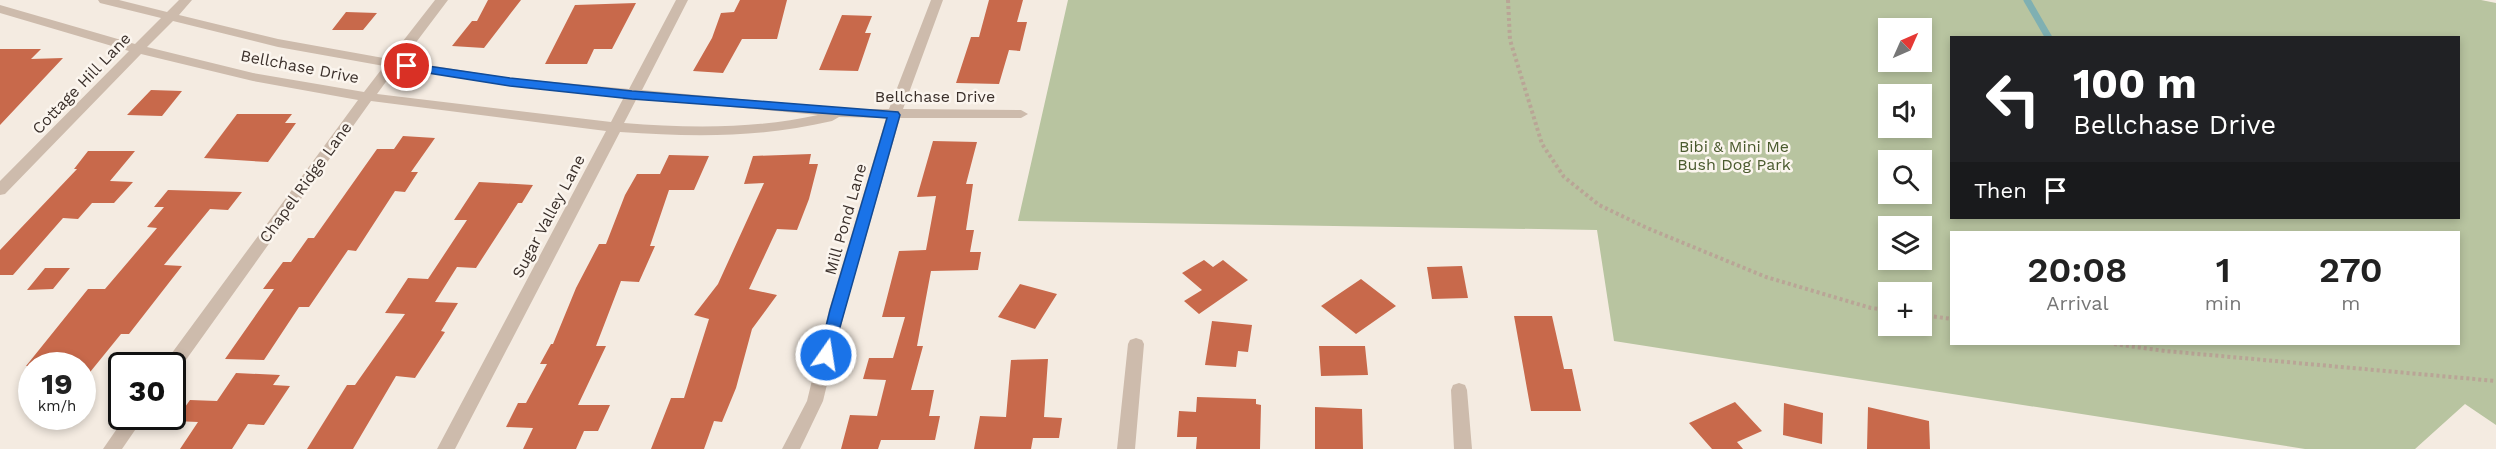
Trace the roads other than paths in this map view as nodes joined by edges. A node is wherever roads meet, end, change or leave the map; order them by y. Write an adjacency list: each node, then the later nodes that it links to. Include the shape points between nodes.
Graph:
1 (104, 0): 7 (street, Bellchase Drive)
2 (186, 0): 7 (street, Cottage Hill Lane)
3 (442, 0): 9 (street, Chapel Ridge Lane)
4 (682, 0): 10 (street, Sugar Valley Lane)
5 (937, 0): 14 (street, Mill Pond Lane)
6 (0, 9): 8 (street, Bellchase Drive)
7 (168, 18): 8 (street, Cottage Hill Lane); 9 (street, Bellchase Drive)
8 (136, 49): 11 (street, Bellchase Drive, via 254,77); 16 (street, Cottage Hill Lane)
9 (393, 64): 10 (street, Bellchase Drive); 11 (street, Chapel Ridge Lane)
10 (632, 95): 12 (street, Bellchase Drive); 15 (street, Sugar Valley Lane)
11 (367, 97): 15 (street, Bellchase Drive); 18 (street, Chapel Ridge Lane)
12 (849, 113): 14 (street, Bellchase Drive); 15 (street, Bellchase Drive, via 767,129 687,133)
13 (1021, 114): 14 (street, Bellchase Drive)
14 (894, 115): 23 (street, Mill Pond Lane, via 837,310 815,401)
15 (615, 128): 22 (street, Sugar Valley Lane)
16 (0, 190)
17 (1136, 344): 24 (street)
18 (182, 352)
19 (1459, 390): 25 (street)
20 (126, 430): 21 (street)
21 (112, 449)
22 (446, 449)
23 (790, 449)
24 (1126, 449)
25 (1463, 449)

